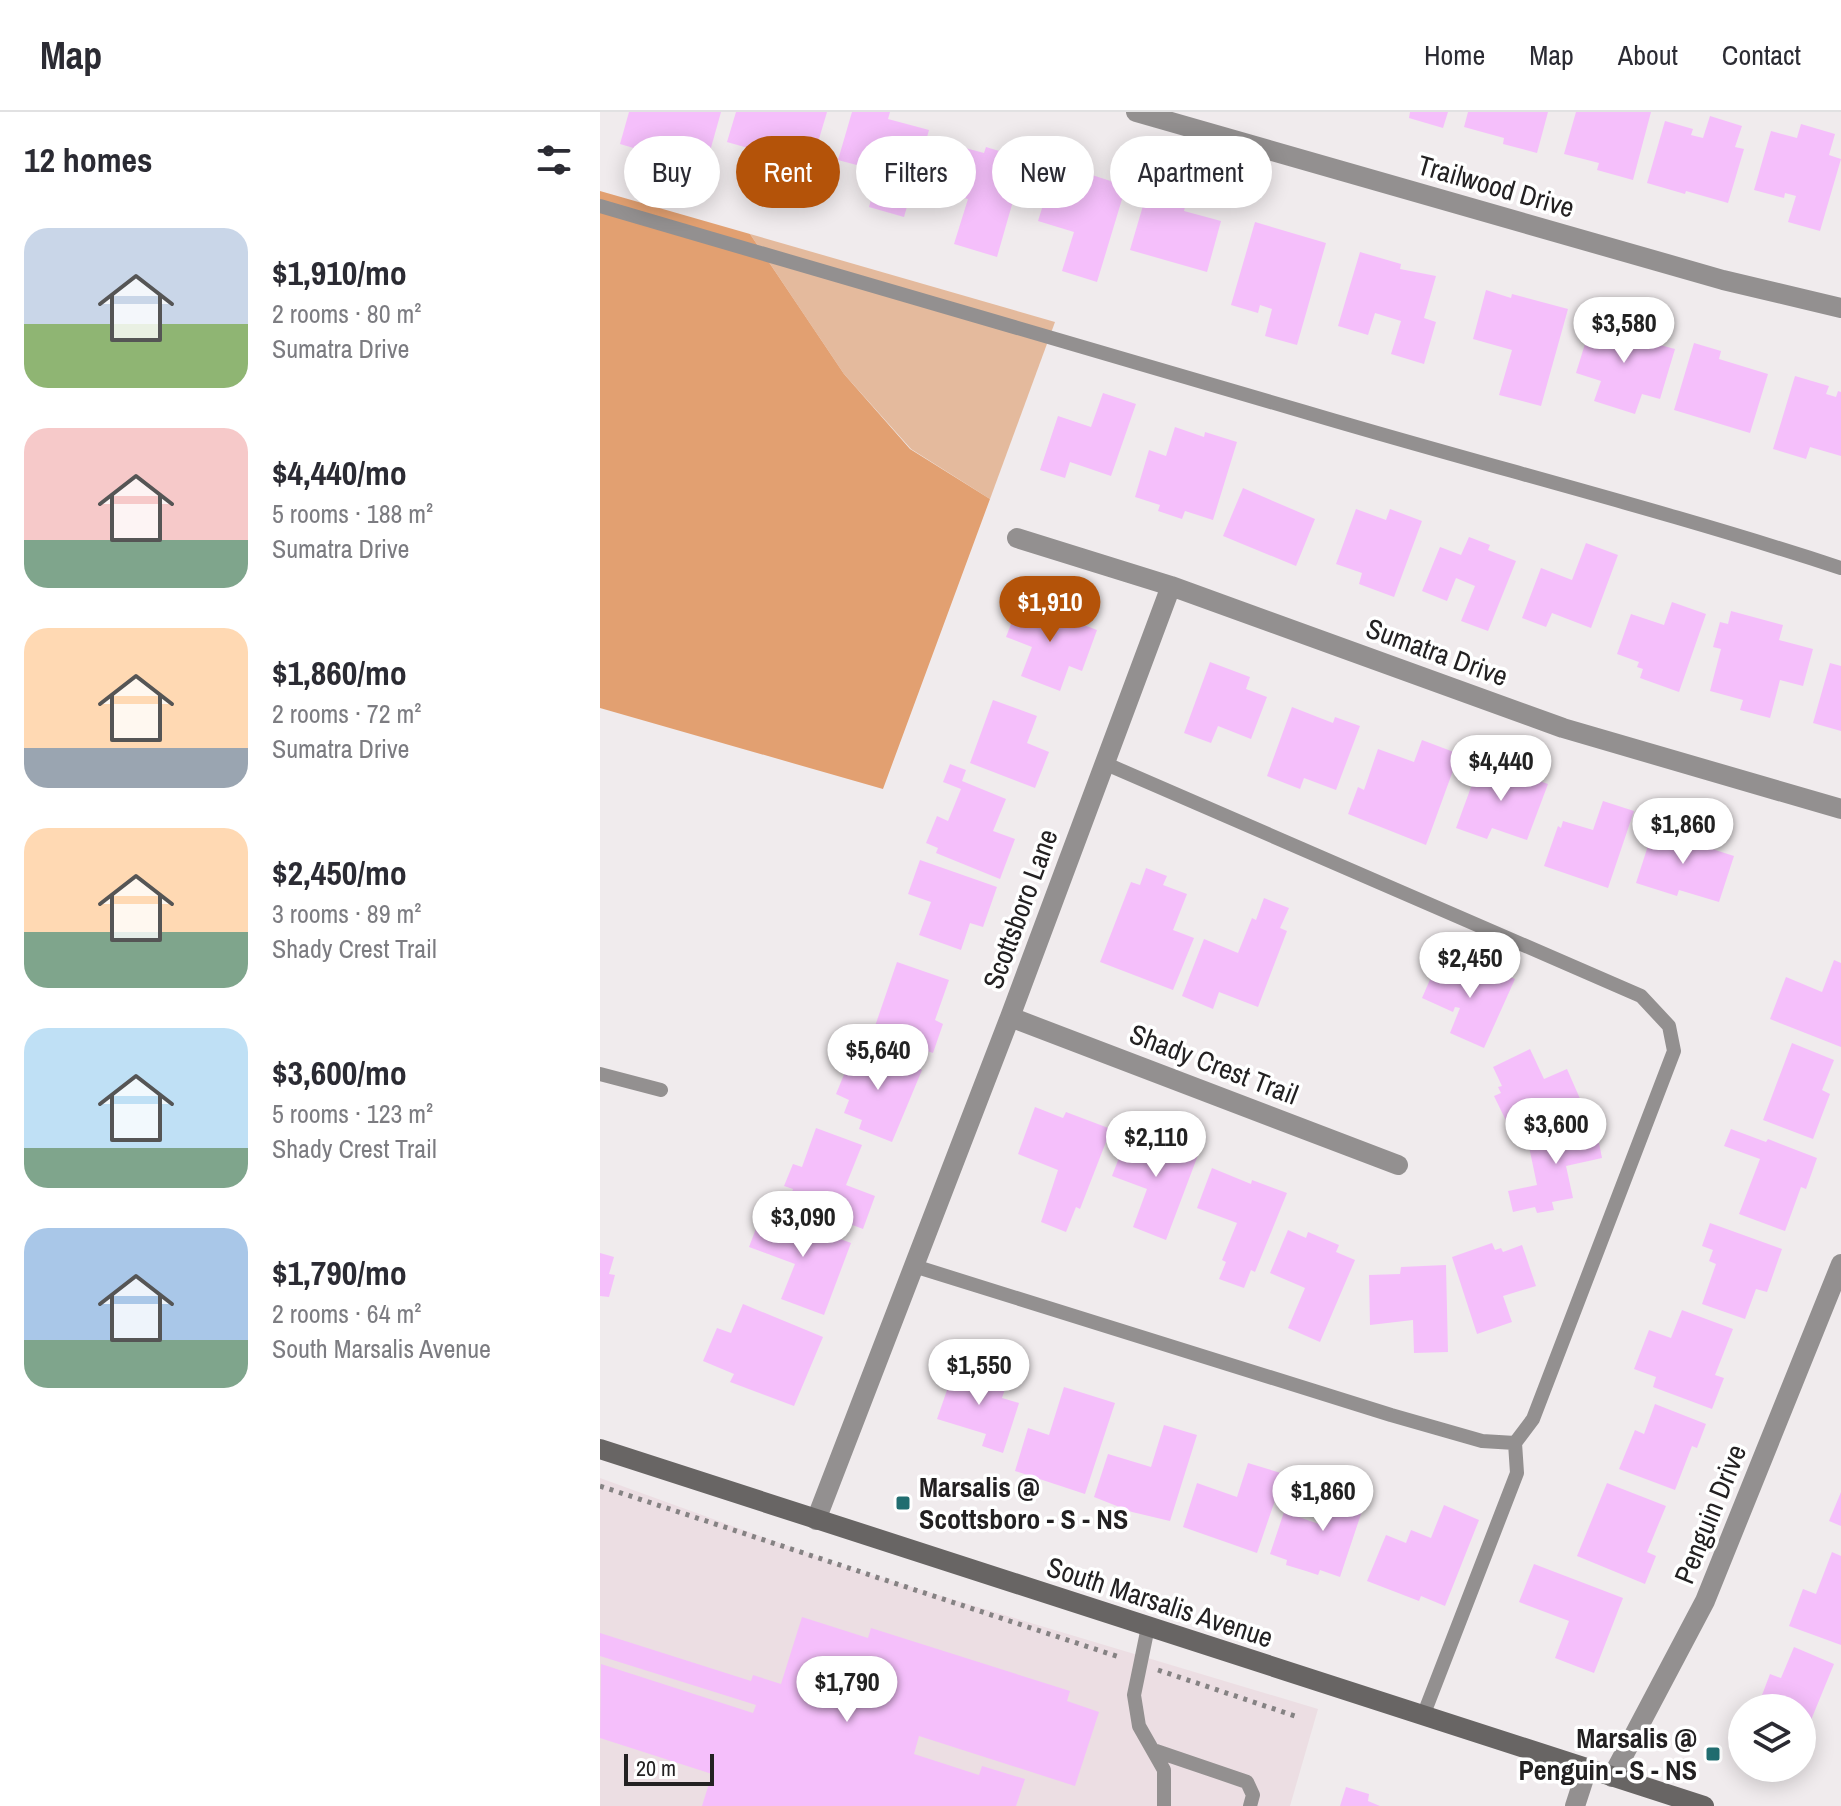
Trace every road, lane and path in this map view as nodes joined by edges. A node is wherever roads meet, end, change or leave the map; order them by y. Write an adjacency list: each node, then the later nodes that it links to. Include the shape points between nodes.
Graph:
1 (1136, 112): 3 (street, Trailwood Drive, via 1723,280)
2 (600, 206): 5 (lane)
3 (1841, 308)
4 (1017, 538): 6 (street, Sumatra Drive)
5 (1841, 568)
6 (1171, 586): 7 (street, Scottsboro Lane); 8 (street, Sumatra Drive, via 1563,728)
7 (1104, 763): 9 (street, Scottsboro Lane); 15 (lane, via 1641,996 1669,1026 1674,1051 1649,1121 1533,1419)
8 (1841, 809)
9 (1010, 1017): 12 (street, Shady Crest Trail); 14 (street, Scottsboro Lane)
10 (600, 1074): 11 (lane)
11 (661, 1090)
12 (1398, 1165)
13 (1841, 1264): 25 (street, Penguin Drive, via 1705,1601)
14 (914, 1266): 15 (lane, via 1391,1415 1482,1441); 18 (street, Scottsboro Lane)
15 (1515, 1443): 21 (lane, via 1517,1473)
16 (600, 1449): 18 (street, South Marsalis Avenue)
17 (600, 1486): 20 (path)
18 (816, 1520): 19 (street, South Marsalis Avenue)
19 (1148, 1627): 20 (lane); 21 (street, South Marsalis Avenue)
20 (1140, 1664): 22 (path); 23 (lane, via 1134,1695 1139,1726)
21 (1423, 1716): 24 (street, South Marsalis Avenue)
22 (1298, 1717)
23 (1156, 1751): 26 (lane, via 1164,1770); 27 (lane, via 1247,1782 1253,1795)
24 (1587, 1769): 25 (street, South Marsalis Avenue); 28 (street)
25 (1612, 1777): 29 (street, South Marsalis Avenue)
26 (1164, 1806)
27 (1250, 1806)
28 (1575, 1806)
29 (1704, 1806)

